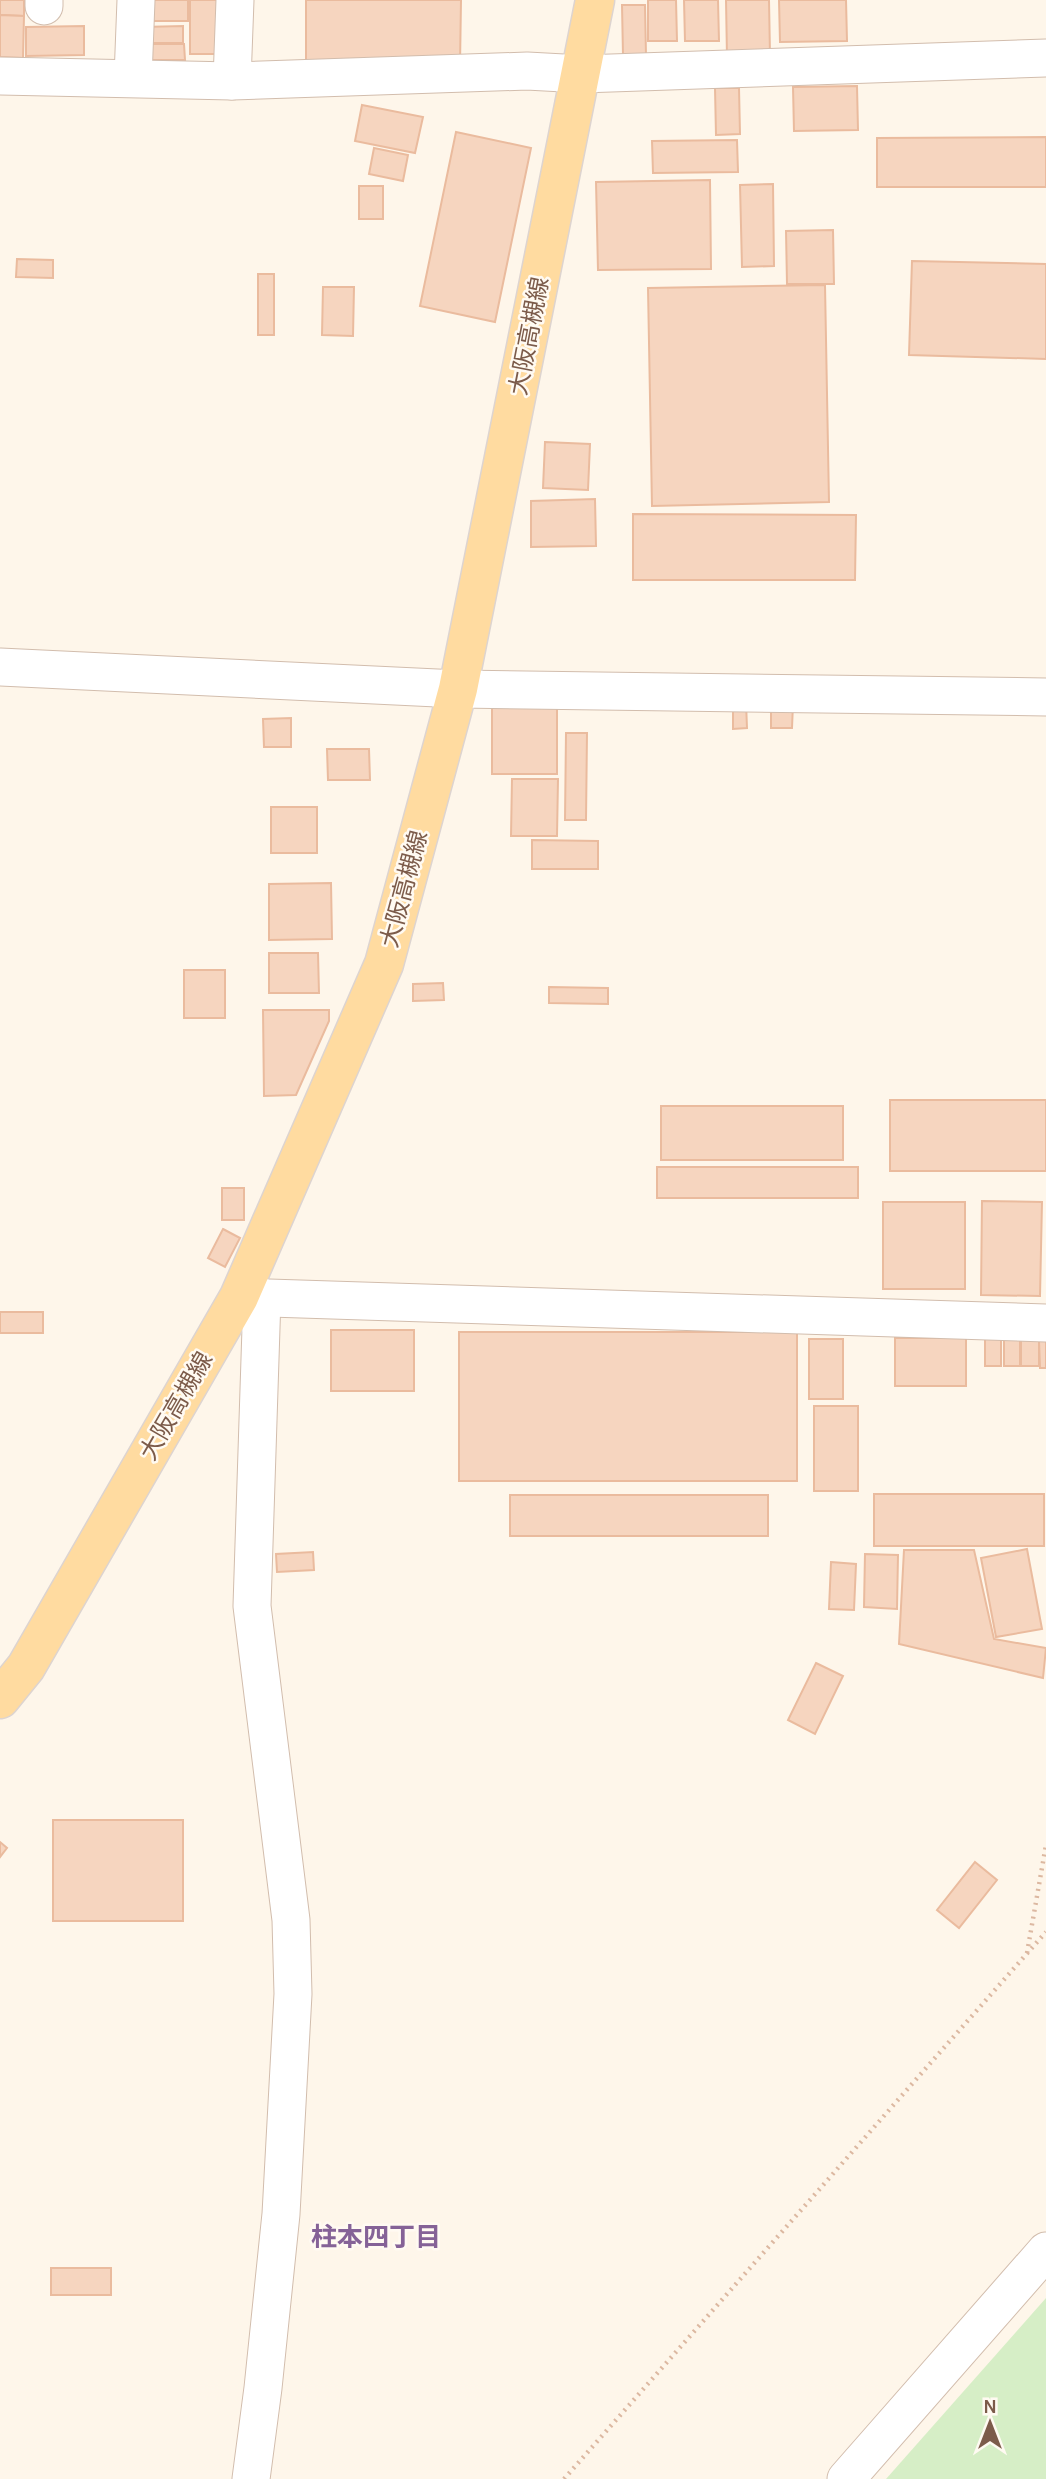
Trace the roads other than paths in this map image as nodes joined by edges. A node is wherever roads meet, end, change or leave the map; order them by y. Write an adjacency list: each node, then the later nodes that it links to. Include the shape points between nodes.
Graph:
1 (136, 0): 7 (street)
2 (235, 0): 8 (street)
3 (596, 0): 5 (main road, 大阪高槻線)
4 (1046, 58): 5 (street)
5 (582, 74): 8 (street, via 527,71); 10 (main road, 大阪高槻線)
6 (0, 76): 7 (street)
7 (133, 78): 8 (street)
8 (232, 81)
9 (0, 667): 10 (street)
10 (458, 689): 11 (street); 12 (main road, 大阪高槻線, via 384,964)
11 (1046, 698)
12 (251, 1297): 13 (street); 14 (main road, 大阪高槻線, via 26,1667); 16 (street, via 252,1606 285,1862 293,1994 281,2214)
13 (1046, 1323)
14 (0, 1699)
15 (1046, 2251): 17 (street)
16 (251, 2479)
17 (846, 2479)

